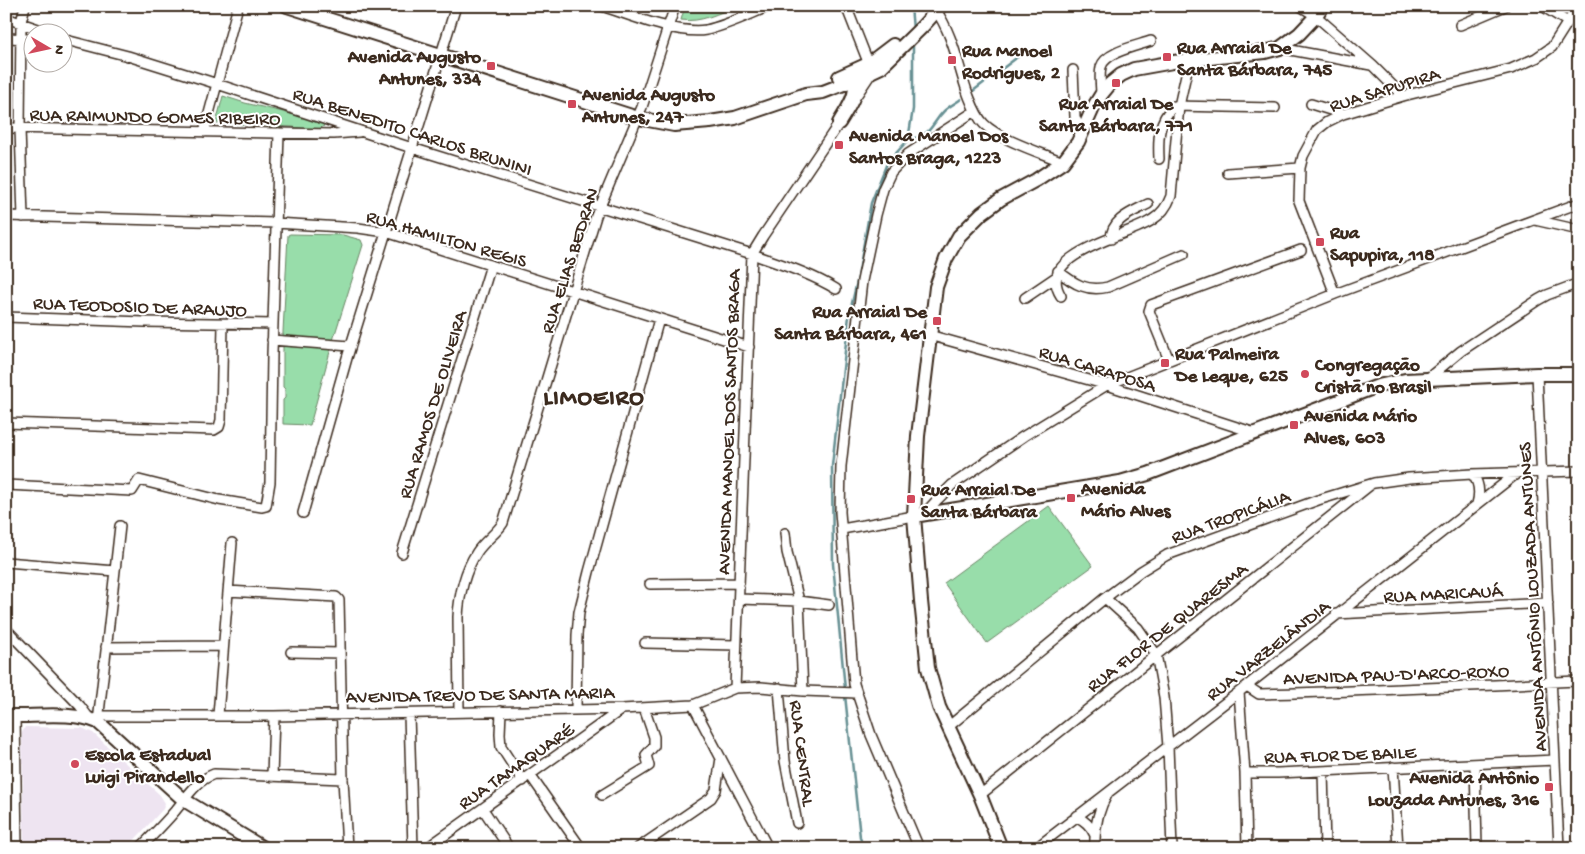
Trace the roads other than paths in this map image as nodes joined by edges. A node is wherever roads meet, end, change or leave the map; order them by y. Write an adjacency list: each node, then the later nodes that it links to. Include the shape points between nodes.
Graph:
1 (25, 6): 16 (street)
2 (238, 6): 31 (street)
3 (286, 6): 25 (street)
4 (456, 6): 25 (street)
5 (602, 6): 19 (street)
6 (675, 6): 19 (street, RUA ELIAS BEDRAN)
7 (770, 6): 19 (street, via 704,30)
8 (846, 6): 28 (street)
9 (1300, 6): 14 (street)
10 (1505, 6): 18 (street)
11 (1542, 6): 17 (street)
12 (1578, 6): 17 (street, RUA SAPUPIRA)
13 (938, 9): 28 (street, via 902,42 881,67); 38 (street)
14 (1319, 11): 24 (street); 27 (street)
15 (6, 18): 16 (street)
16 (20, 22): 21 (street)
17 (1568, 22): 34 (street, RUA SAPUPIRA, via 1552,47 1536,58 1474,79)
18 (1460, 25)
19 (668, 27): 40 (street, RUA ELIAS BEDRAN)
20 (6, 38): 21 (street)
21 (21, 38): 43 (street)
22 (1151, 40): 33 (street, via 1105,60 1100,71)
23 (72, 41): 31 (street, RUA BENEDITO CARLOS BRUNINI)
24 (1280, 48): 26 (street); 27 (street)
25 (441, 55): 40 (street); 48 (street)
26 (1189, 61): 33 (street, via 1134,68 1110,84); 36 (street)
27 (1373, 66): 34 (street)
28 (870, 68): 30 (street); 32 (street, via 821,84); 41 (street, AVENIDA MANOEL DOS SANTOS BRAGA)
29 (1073, 70): 47 (street, via 1075,117)
30 (849, 82): 32 (street, via 823,92); 41 (street, via 854,84 854,94)
31 (217, 84): 44 (street, RUA BENEDITO CARLOS BRUNINI); 45 (street)
32 (806, 94): 40 (street, via 742,116 710,122 674,125)
33 (1101, 95): 47 (street)
34 (1403, 96): 39 (street, RUA SAPUPIRA)
35 (1311, 104): 39 (street)
36 (1179, 106): 37 (street); 49 (street, via 1174,106 1166,114 1161,125); 62 (street, via 1168,203 1152,220)
37 (1275, 108)
38 (975, 111): 50 (street, via 984,124 1006,138); 99 (street, via 908,154 891,172 884,189 862,281 841,466)
39 (1343, 114): 51 (street, RUA SAPUPIRA, via 1318,130)
40 (638, 118): 55 (street, RUA ELIAS BEDRAN)
41 (839, 123): 64 (street, AVENIDA MANOEL DOS SANTOS BRAGA)
42 (6, 128): 43 (street, RUA RAIMUNDO GOMES RIBEIRO)
43 (20, 129): 45 (street, RUA RAIMUNDO GOMES RIBEIRO); 57 (street)
44 (364, 131): 46 (street, RUA RAIMUNDO GOMES RIBEIRO); 48 (street, RUA BENEDITO CARLOS BRUNINI)
45 (204, 132): 46 (street, RUA RAIMUNDO GOMES RIBEIRO)
46 (279, 133): 59 (street)
47 (1082, 135): 50 (street)
48 (412, 148): 55 (street, RUA BENEDITO CARLOS BRUNINI); 61 (street)
49 (1160, 159)
50 (1063, 162): 78 (street, via 1001,199 959,236 936,287)
51 (1300, 168): 52 (street); 71 (street, RUA SAPUPIRA, via 1299,201)
52 (1228, 173)
53 (1579, 203): 58 (street)
54 (1148, 204): 62 (street, via 1115,224)
55 (600, 206): 64 (street, RUA BENEDITO CARLOS BRUNINI); 70 (street, RUA ELIAS BEDRAN)
56 (6, 216): 57 (street, RUA HAMILTON REGIS)
57 (23, 216): 59 (street, RUA HAMILTON REGIS)
58 (1534, 220): 60 (street); 71 (street)
59 (276, 223): 61 (street, RUA HAMILTON REGIS); 77 (street)
60 (1579, 230)
61 (386, 232): 66 (street, RUA HAMILTON REGIS); 80 (street)
62 (1111, 239): 67 (street, via 1070,258)
63 (1302, 250): 82 (street, via 1151,305 1149,311)
64 (752, 254): 69 (street, RUA BENEDITO CARLOS BRUNINI); 81 (street, AVENIDA MANOEL DOS SANTOS BRAGA)
65 (1184, 254): 67 (street, via 1100,289 1081,287)
66 (491, 265): 70 (street, RUA HAMILTON REGIS); 102 (street, RUA RAMOS DE OLIVEIRA)
67 (1057, 274): 72 (street); 73 (street)
68 (1579, 283): 85 (street, via 1547,294 1461,351)
69 (836, 289)
70 (574, 291): 75 (street, RUA HAMILTON REGIS); 137 (street, RUA ELIAS BEDRAN, via 501,526 477,552 459,602)
71 (1335, 294): 82 (street)
72 (1061, 296)
73 (1025, 298)
74 (6, 317): 76 (street, RUA TEODOSIO DE ARAUJO)
75 (659, 319): 81 (street, RUA HAMILTON REGIS); 135 (street, via 580,612)
76 (223, 324): 77 (street, RUA TEODOSIO DE ARAUJO); 87 (street, via 221,424 214,430)
77 (273, 324): 79 (street)
78 (929, 335): 86 (street, RUA CARAPOSA); 97 (street, via 918,436)
79 (272, 340): 80 (street); 94 (street, via 270,482 265,507 220,500 139,480 132,491)
80 (350, 346): 96 (street)
81 (749, 347): 105 (street, AVENIDA MANOEL DOS SANTOS BRAGA)
82 (1169, 360): 86 (street)
83 (1537, 374): 84 (street); 85 (street); 90 (street, AVENIDA ANTÔNIO LOUZADA ANTUNES)
84 (1578, 374)
85 (1427, 379): 88 (street, via 1378,386)
86 (1107, 385): 88 (street, RUA CARAPOSA); 97 (street, via 952,485)
87 (6, 423)
88 (1256, 433): 97 (street, via 1120,482)
89 (1579, 471): 90 (street, RUA TROPICÁLIA)
90 (1542, 473): 92 (street, RUA TROPICÁLIA); 112 (street, AVENIDA ANTÔNIO LOUZADA ANTUNES)
91 (1472, 474): 92 (street, RUA TROPICÁLIA); 93 (street, RUA TROPICÁLIA); 95 (street, via 1479,488)
92 (1516, 474): 95 (street, RUA VARZELÂNDIA)
93 (1374, 483): 109 (street, RUA TROPICÁLIA, via 1318,500 1167,556); 123 (street, RUA FLOR DE QUARESMA)
94 (6, 485)
95 (1478, 504): 108 (street, RUA VARZELÂNDIA)
96 (303, 513)
97 (919, 515): 99 (street); 144 (street, via 928,668)
98 (120, 526): 104 (street)
99 (842, 529): 131 (street)
100 (785, 533): 111 (street)
101 (232, 543): 107 (street)
102 (402, 553)
103 (6, 562): 104 (street)
104 (115, 571): 120 (street)
105 (739, 583): 106 (street); 110 (street, AVENIDA MANOEL DOS SANTOS BRAGA)
106 (650, 584)
107 (228, 591): 119 (street); 122 (street, via 336,597 339,602)
108 (1359, 596): 114 (street, RUA MARICAUÁ, via 1361,604); 115 (street, RUA VARZELÂNDIA)
109 (1105, 598): 123 (street, via 1138,628); 144 (street, RUA TROPICÁLIA)
110 (739, 599): 111 (street); 118 (street, AVENIDA MANOEL DOS SANTOS BRAGA)
111 (799, 602): 113 (street); 129 (street)
112 (1548, 603): 114 (street, RUA MARICAUÁ); 125 (street, AVENIDA ANTÔNIO LOUZADA ANTUNES)
113 (829, 605)
114 (1370, 613): 115 (street, RUA MARICAUÁ)
115 (1336, 614): 126 (street, RUA VARZELÂNDIA)
116 (6, 630): 143 (street)
117 (645, 643): 118 (street)
118 (736, 645): 127 (street, AVENIDA MANOEL DOS SANTOS BRAGA)
119 (224, 646): 120 (street); 140 (street)
120 (106, 647): 143 (street)
121 (291, 652): 122 (street)
122 (340, 653): 138 (street)
123 (1156, 654): 145 (street); 157 (street, RUA FLOR DE QUARESMA)
124 (1579, 681): 125 (street, AVENIDA PAU-D'ARCO-ROXO)
125 (1551, 682): 126 (street, AVENIDA PAU-D'ARCO-ROXO, via 1260,694); 147 (street, AVENIDA ANTÔNIO LOUZADA ANTUNES)
126 (1246, 686): 130 (street, RUA VARZELÂNDIA)
127 (735, 688): 128 (street, AVENIDA TREVO DE SANTA MARIA); 132 (street, AVENIDA TREVO DE SANTA MARIA)
128 (780, 688): 129 (street, AVENIDA TREVO DE SANTA MARIA); 161 (street, RUA CENTRAL, via 784,761)
129 (803, 691): 131 (street, AVENIDA TREVO DE SANTA MARIA)
130 (1239, 692): 145 (street, RUA VARZELÂNDIA); 151 (street)
131 (857, 693): 175 (street, via 871,736)
132 (693, 704): 133 (street, AVENIDA TREVO DE SANTA MARIA); 146 (street)
133 (644, 708): 134 (street, AVENIDA TREVO DE SANTA MARIA); 156 (street, via 654,737 654,746 646,755 649,766)
134 (622, 709): 135 (street, AVENIDA TREVO DE SANTA MARIA); 153 (street, RUA TAMAQUARÉ)
135 (576, 710): 136 (street, AVENIDA TREVO DE SANTA MARIA)
136 (501, 711): 137 (street, AVENIDA TREVO DE SANTA MARIA); 153 (street, via 501,747)
137 (460, 712): 139 (street, AVENIDA TREVO DE SANTA MARIA)
138 (341, 714): 139 (street, AVENIDA TREVO DE SANTA MARIA); 142 (street, AVENIDA TREVO DE SANTA MARIA); 154 (street)
139 (409, 714): 169 (street)
140 (218, 715): 142 (street, AVENIDA TREVO DE SANTA MARIA); 143 (street, AVENIDA TREVO DE SANTA MARIA)
141 (10, 716): 143 (street, AVENIDA TREVO DE SANTA MARIA); 166 (street)
142 (274, 716): 152 (street)
143 (96, 719): 158 (street)
144 (948, 727): 157 (street)
145 (1168, 747): 155 (street, RUA VARZELÂNDIA); 179 (street)
146 (721, 758): 163 (street, via 716,790 711,798); 174 (street)
147 (1556, 760): 148 (street, RUA FLOR DE BAILE); 184 (street, AVENIDA ANTÔNIO LOUZADA ANTUNES)
148 (1475, 764): 149 (street, RUA FLOR DE BAILE); 183 (street)
149 (1394, 767): 150 (street, RUA FLOR DE BAILE); 182 (street)
150 (1323, 771): 151 (street, RUA FLOR DE BAILE); 181 (street)
151 (1245, 773): 180 (street)
152 (272, 777): 154 (street); 158 (street, via 214,774 192,789)
153 (527, 778): 159 (street, RUA TAMAQUARÉ); 171 (street)
154 (343, 779): 168 (street)
155 (1110, 790): 160 (street, RUA VARZELÂNDIA); 162 (street, via 1100,810)
156 (602, 795)
157 (980, 795): 176 (street)
158 (184, 800): 164 (street); 167 (street)
159 (483, 809): 165 (street, RUA TAMAQUARÉ); 170 (street)
160 (1076, 816): 162 (street, via 1085,821); 177 (street, RUA VARZELÂNDIA)
161 (797, 823)
162 (1095, 835): 178 (street)
163 (649, 840): 172 (street); 173 (street)
164 (262, 847)
165 (429, 847)
166 (17, 848)
167 (140, 848)
168 (347, 848)
169 (413, 848)
170 (509, 848)
171 (581, 848)
172 (638, 848)
173 (655, 848)
174 (768, 848)
175 (919, 848)
176 (1001, 848)
177 (1036, 848)
178 (1095, 848)
179 (1172, 848)
180 (1247, 848)
181 (1326, 848)
182 (1398, 848)
183 (1477, 848)
184 (1559, 848)

